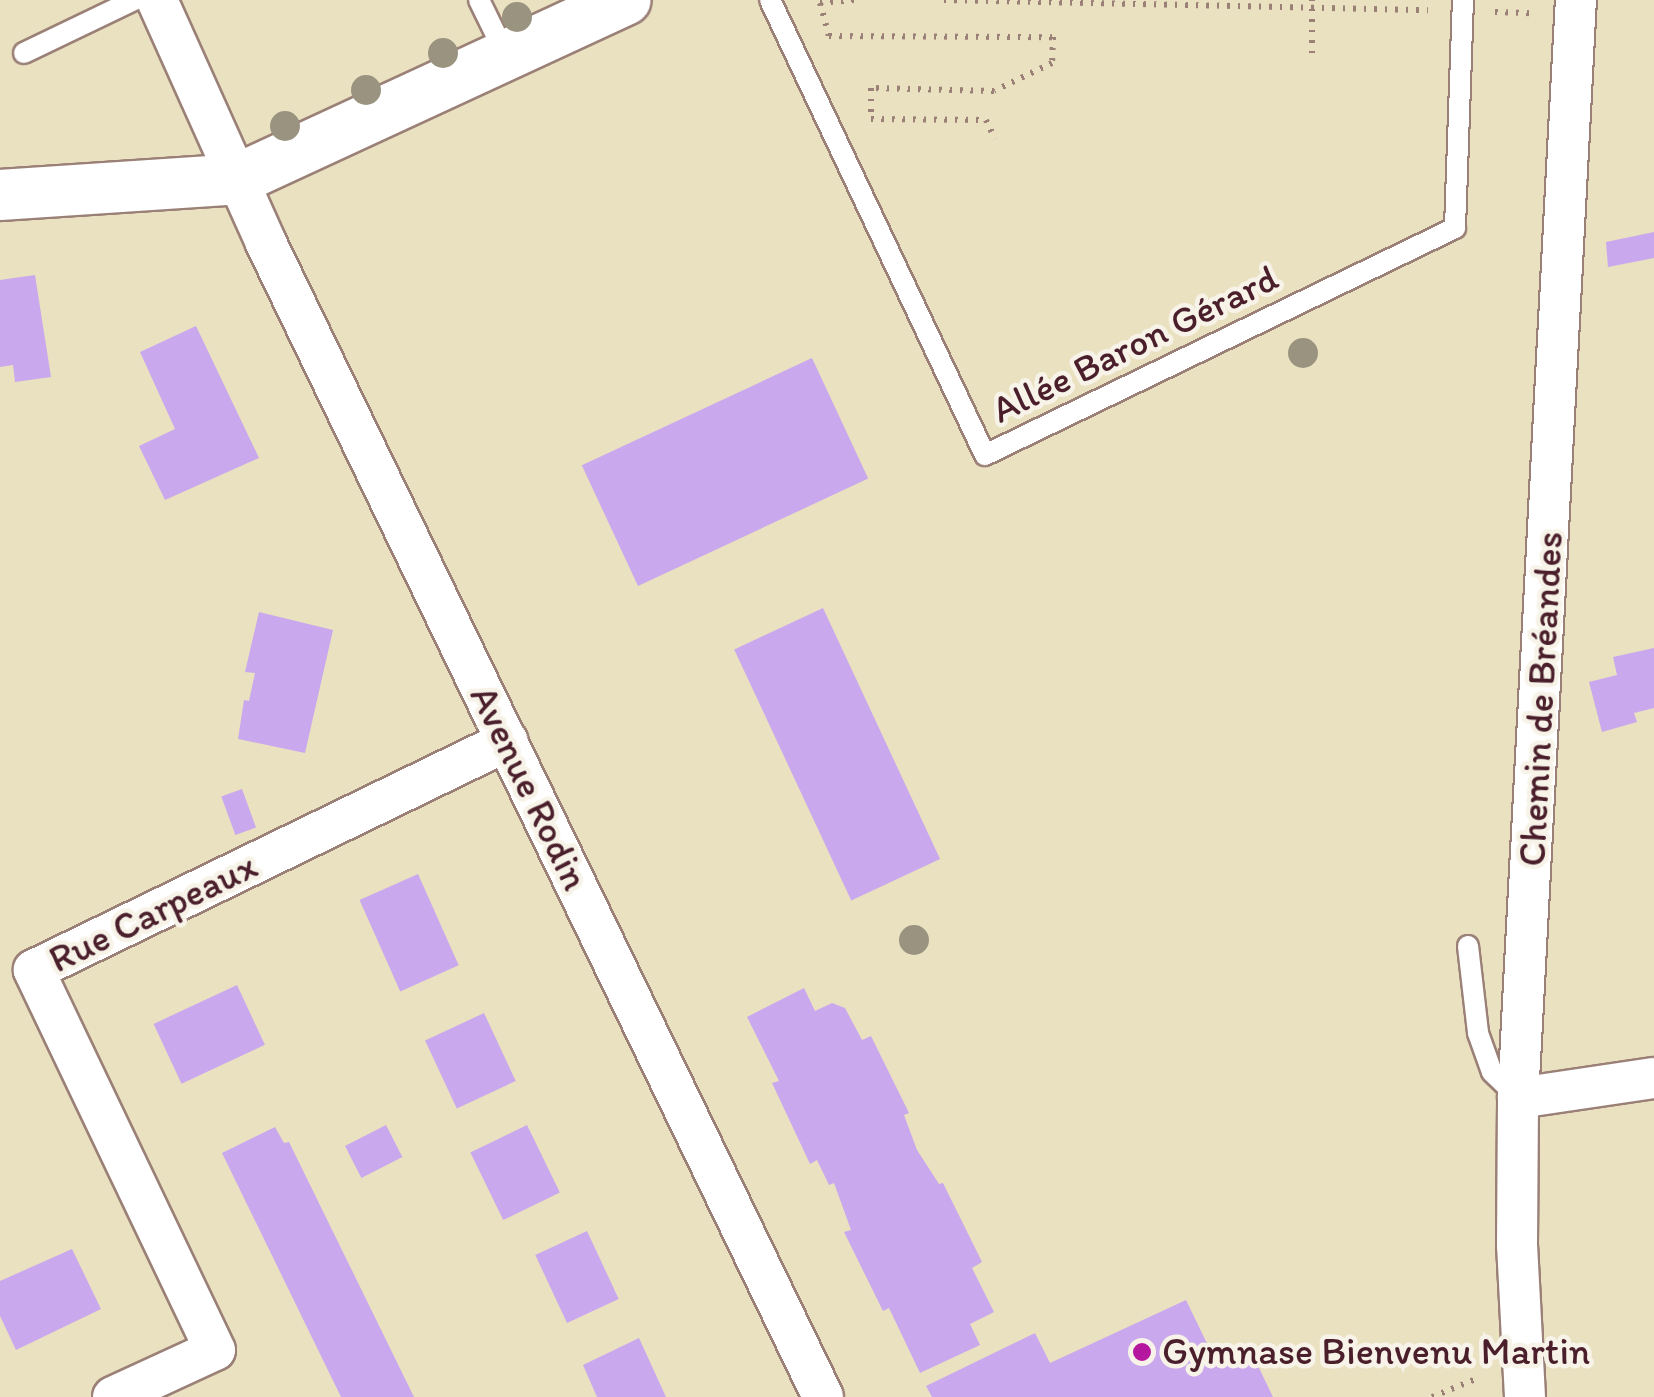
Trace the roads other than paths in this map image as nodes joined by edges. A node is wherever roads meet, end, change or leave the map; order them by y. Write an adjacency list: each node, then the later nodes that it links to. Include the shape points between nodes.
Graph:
1 (134, 0): 8 (lane)
2 (158, 0): 10 (street, Avenue Rodin)
3 (479, 0): 9 (lane)
4 (626, 0): 9 (street)
5 (770, 0): 7 (lane, Allée Baron Gérard, via 985,455 1455,228)
6 (1576, 0): 15 (street, Chemin de Bréandes)
7 (1462, 6)
8 (24, 53)
9 (506, 56): 10 (street)
10 (238, 179): 11 (street); 12 (street, Avenue Rodin)
11 (0, 195)
12 (507, 741): 16 (street, Rue Carpeaux, via 34,970 214,1350); 17 (street, Avenue Rodin)
13 (1468, 946): 15 (lane, via 1478,1033 1492,1072)
14 (1654, 1078): 15 (street)
15 (1518, 1098): 18 (street, Chemin de Bréandes)
16 (132, 1393)
17 (823, 1397)
18 (1524, 1397)

